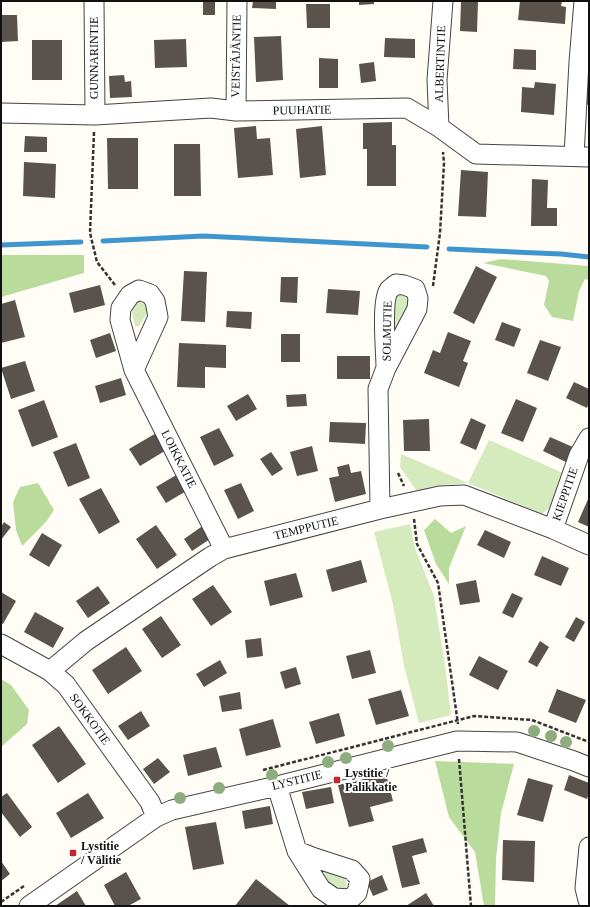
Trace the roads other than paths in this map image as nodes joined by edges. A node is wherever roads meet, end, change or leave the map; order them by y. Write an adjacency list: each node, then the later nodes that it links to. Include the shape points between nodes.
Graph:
1 (94, 1): 7 (street, GUNNARINTIE)
2 (237, 1): 5 (street, VEISTÄJÄNTIE)
3 (443, 1): 8 (street, ALBERTINTIE, via 437,80)
4 (584, 1): 9 (street, via 579,62)
5 (236, 111): 7 (street, PUUHATIE, via 211,108); 8 (street, PUUHATIE, via 407,108)
6 (1, 114): 7 (street, PUUHATIE)
7 (95, 115)
8 (439, 127): 9 (street, PUUHATIE, via 476,154)
9 (582, 157)
10 (386, 368): 13 (street, SOLMUTIE, via 378,389)
11 (134, 370): 11 (street, LOIKKATIE, via 158,317 155,301 150,294 139,290 130,295 121,308 120,320); 16 (street, LOIKKATIE)
12 (589, 438): 14 (street, KIEPPITIE, via 579,455)
13 (380, 508): 14 (street, TEMPPUTIE, via 440,496 464,495); 16 (street, TEMPPUTIE)
14 (553, 529): 15 (street, TEMPPUTIE)
15 (589, 545)
16 (224, 549): 18 (street, TEMPPUTIE, via 86,641)
17 (1, 644): 18 (street, SOKKOTIE)
18 (50, 671): 21 (street, SOKKOTIE, via 66,685 150,802)
19 (589, 767): 20 (street, LYSTITIE, via 517,742 458,741)
20 (277, 786): 21 (street, LYSTITIE, via 172,810); 23 (street)
21 (156, 818): 25 (street, LYSTITIE)
22 (589, 850): 24 (street, via 585,888)
23 (297, 851)
24 (589, 901)
25 (29, 906)

